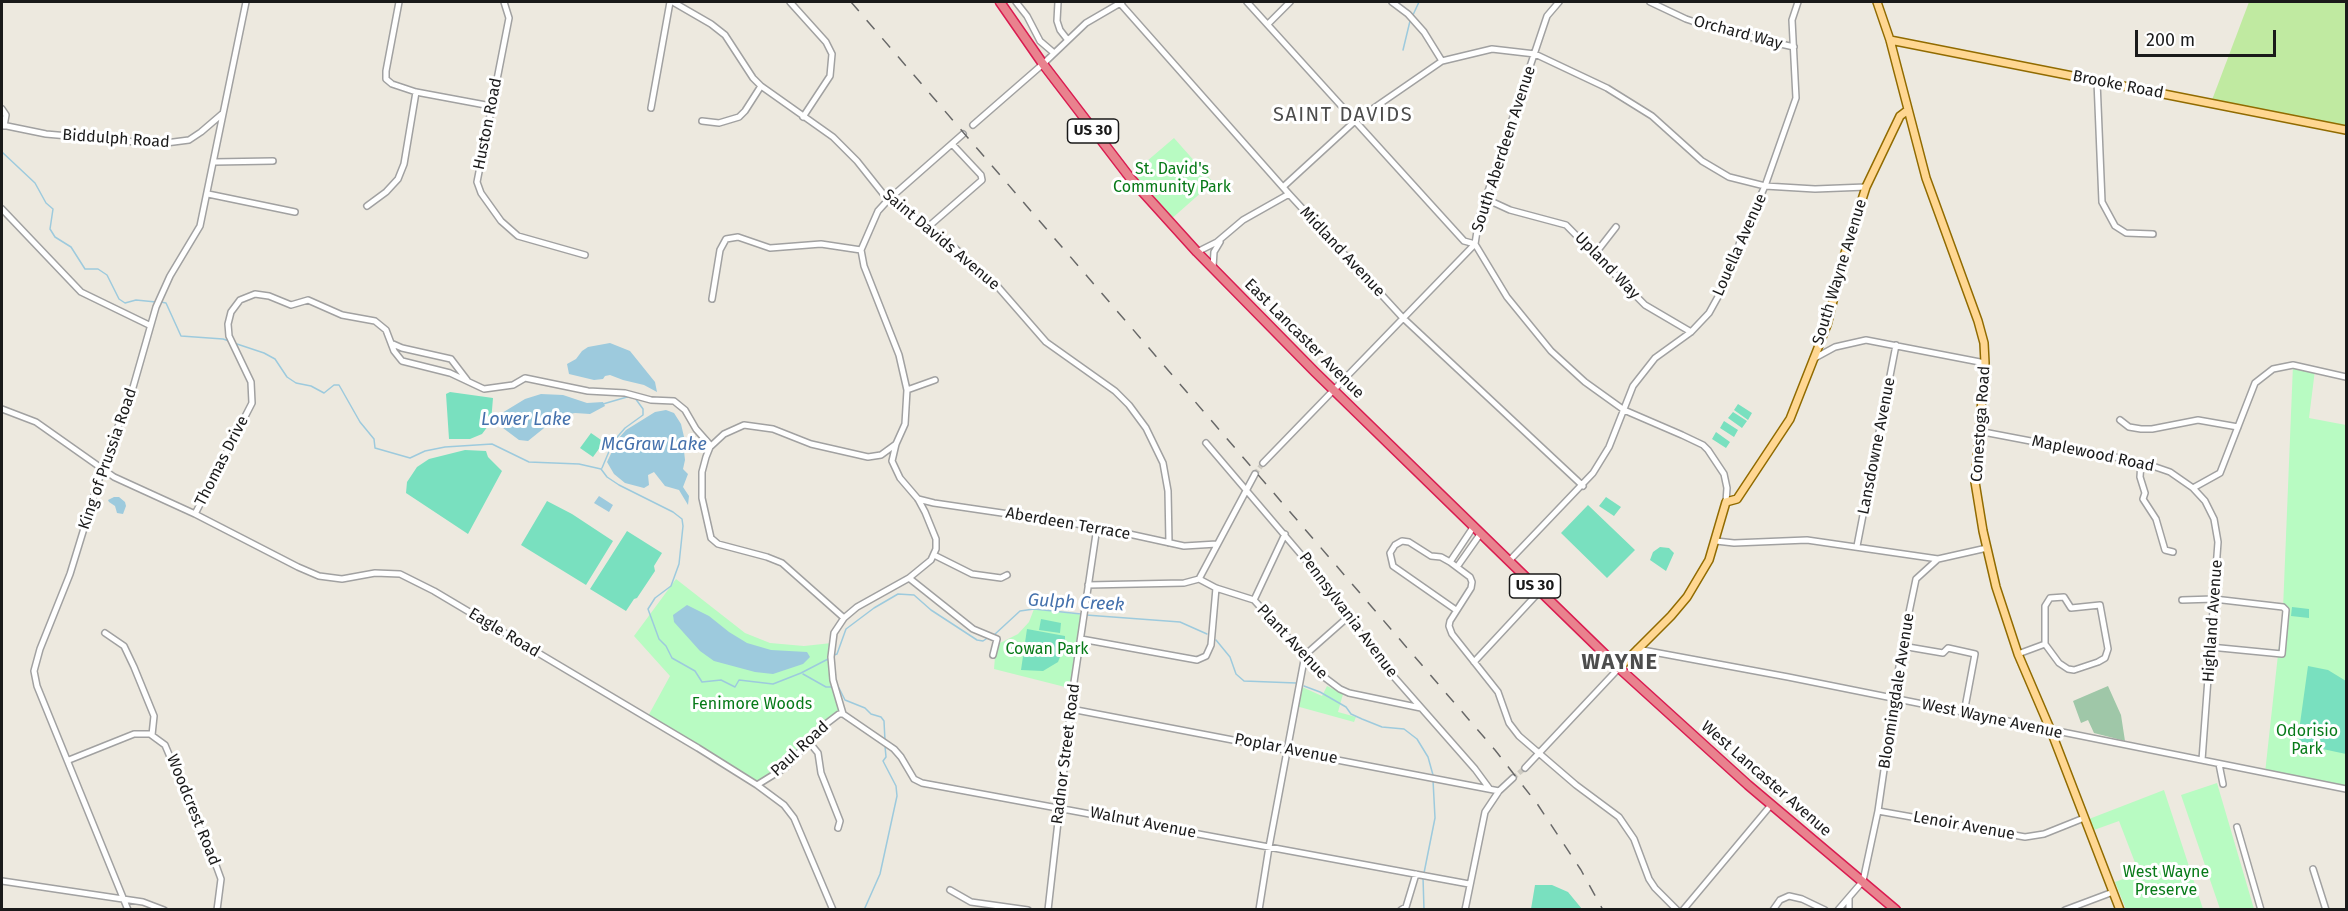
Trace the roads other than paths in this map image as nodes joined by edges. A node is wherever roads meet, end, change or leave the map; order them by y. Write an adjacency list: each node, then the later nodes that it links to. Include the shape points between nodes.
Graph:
1 (246, 2): 32 (street, King of Prussia Road)
2 (399, 2): 27 (street, via 386,79)
3 (504, 2): 28 (street, Huston Road, via 509,18)
4 (671, 2): 26 (street, Saint Davids Avenue, via 725,35); 29 (street)
5 (790, 2): 33 (street, via 832,54 831,76)
6 (1000, 2): 24 (highway, East Lancaster Avenue / US 30)
7 (1016, 2): 21 (street, via 1036,36)
8 (1058, 2): 18 (street, via 1057,21)
9 (1121, 2): 18 (street); 44 (street, Midland Avenue)
10 (1247, 2): 17 (street)
11 (1290, 2): 17 (street)
12 (1392, 2): 23 (street, via 1424,32)
13 (1558, 2): 22 (street, South Aberdeen Avenue, via 1547,16)
14 (1650, 2): 20 (street, Orchard Way, via 1686,20)
15 (1798, 2): 20 (street, Louella Avenue, via 1792,20)
16 (1877, 2): 19 (main road, Conestoga Road)
17 (1268, 24): 35 (street)
18 (1067, 39): 21 (street)
19 (1890, 40): 25 (main road, Brooke Road); 31 (main road, Conestoga Road)
20 (1794, 47): 43 (street, Louella Avenue, via 1796,98)
21 (1054, 53): 24 (street)
22 (1535, 54): 23 (street, via 1492,49); 43 (street, via 1616,93 1652,116 1702,161 1724,174); 48 (street, South Aberdeen Avenue)
23 (1442, 61): 35 (street)
24 (1043, 64): 37 (street); 59 (highway, East Lancaster Avenue / US 30, via 1117,162)
25 (2097, 81): 38 (main road, Brooke Road); 55 (street, via 2102,202 2115,226 2126,233)
26 (761, 86): 33 (street, Saint Davids Avenue); 34 (street, via 739,117 719,123)
27 (416, 92): 28 (street); 50 (street, via 398,179)
28 (491, 106): 61 (street, Huston Road, via 477,182 482,195 518,236)
29 (651, 108)
30 (2, 109): 36 (street, via 6,114)
31 (1908, 110): 45 (main road, South Wayne Avenue, via 1900,116); 70 (main road, Conestoga Road, via 1928,184 1981,330)
32 (222, 114): 36 (street, Biddulph Road, via 189,140 158,144 46,134); 42 (street, King of Prussia Road)
33 (803, 117): 49 (street, Saint Davids Avenue, via 833,136)
34 (702, 121)
35 (1355, 121): 44 (street); 57 (street, via 1464,241)
36 (3, 125)
37 (973, 125)
38 (2346, 130)
39 (963, 134): 40 (street)
40 (952, 144): 49 (street); 53 (street, via 982,180)
41 (273, 161): 42 (street)
42 (214, 162): 46 (street, King of Prussia Road)
43 (1765, 186): 45 (street); 66 (street, Louella Avenue, via 1724,286 1709,313)
44 (1283, 187): 47 (street, Midland Avenue)
45 (1866, 187): 69 (main road, South Wayne Avenue, via 1827,325)
46 (208, 194): 52 (street); 65 (street, King of Prussia Road, via 200,226 170,276)
47 (1289, 194): 56 (street, via 1243,220); 64 (street, Midland Avenue)
48 (1486, 199): 57 (street, South Aberdeen Avenue); 60 (street, Upland Way, via 1510,210 1566,225)
49 (888, 200): 53 (street, Saint Davids Avenue); 58 (street, via 878,211)
50 (367, 206)
51 (2, 208): 65 (street, via 81,292)
52 (295, 212)
53 (928, 226): 101 (street, Saint Davids Avenue, via 998,287 1046,342 1129,405 1146,428 1163,463)
54 (1616, 227): 60 (street)
55 (2153, 234)
56 (1225, 236): 59 (street); 62 (street, via 1214,252)
57 (1474, 244): 64 (street, South Aberdeen Avenue); 77 (street, via 1507,297 1551,351)
58 (861, 250): 63 (street, via 821,244 770,248 738,237 726,239 720,250); 74 (street)
59 (1197, 252): 62 (highway, East Lancaster Avenue / US 30)
60 (1595, 254): 66 (street, Upland Way, via 1644,305)
61 (585, 255)
62 (1213, 268): 75 (highway, East Lancaster Avenue / US 30)
63 (712, 299)
64 (1402, 317): 75 (street, South Aberdeen Avenue); 90 (street, Midland Avenue)
65 (149, 325): 88 (street, King of Prussia Road, via 132,391)
66 (1690, 332): 77 (street, Louella Avenue, via 1655,358 1633,386)
67 (392, 343): 73 (street, via 451,359); 73 (street, via 402,361); 95 (street, Thomas Drive, via 386,330 375,321 342,315 308,300 291,305 255,294 240,300 231,312 229,336 251,382 252,403)
68 (1896, 345): 69 (street, via 1866,340 1835,347); 70 (street); 103 (street, Lansdowne Avenue)
69 (1813, 359): 94 (main road, South Wayne Avenue, via 1785,427 1737,499)
70 (1985, 363): 80 (main road, Conestoga Road)
71 (2346, 377): 79 (street, via 2293,365 2273,369 2255,383)
72 (935, 380): 74 (street)
73 (469, 382): 83 (street, via 494,389 525,378 588,391 674,401)
74 (907, 390): 82 (street, via 905,424)
75 (1333, 390): 87 (street, South Aberdeen Avenue); 96 (highway, East Lancaster Avenue / US 30)
76 (2, 409): 88 (street, Eagle Road, via 36,422)
77 (1624, 410): 90 (street, Louella Avenue, via 1609,447); 94 (street, via 1703,445 1724,474)
78 (2120, 420): 79 (street, via 2141,429 2198,420)
79 (2238, 427): 91 (street, via 2220,473)
80 (1978, 431): 86 (street, Maplewood Road); 104 (main road, Conestoga Road, via 1975,482)
81 (1206, 443): 92 (street, Pennsylvania Avenue)
82 (896, 444): 84 (street); 85 (street)
83 (711, 446): 84 (street, via 724,434 744,425 758,425 813,445 868,457); 122 (street, via 702,472 702,498 711,538 718,544 782,563)
84 (881, 455): 85 (street)
85 (892, 461): 93 (street)
86 (2142, 462): 91 (street, Maplewood Road, via 2170,472); 105 (street, via 2144,500 2156,519 2164,550)
87 (1263, 463)
88 (102, 469): 95 (street, Eagle Road); 144 (street, King of Prussia Road, via 70,574 34,671)
89 (1255, 474): 92 (street)
90 (1583, 486): 108 (street, Louella Avenue)
91 (2193, 488): 117 (street, Highland Avenue, via 2214,519 2218,542)
92 (1246, 489): 99 (street, Pennsylvania Avenue); 102 (street)
93 (918, 499): 97 (street, Aberdeen Terrace); 106 (street, via 936,539)
94 (1726, 502): 100 (main road)
95 (195, 514): 150 (street, Eagle Road, via 319,576 342,579 375,573 400,574)
96 (1474, 526): 98 (highway, East Lancaster Avenue / US 30); 109 (street)
97 (1097, 527): 101 (street, Aberdeen Terrace); 114 (street, Radnor Street Road)
98 (1481, 533): 108 (highway, East Lancaster Avenue / US 30); 110 (street)
99 (1285, 534): 118 (street); 121 (street, Pennsylvania Avenue)
100 (1716, 541): 103 (street, via 1807,540); 128 (main road, via 1686,597)
101 (1169, 543): 102 (street, Aberdeen Terrace)
102 (1217, 544): 113 (street)
103 (1857, 546): 107 (street)
104 (1987, 548): 107 (street, Bloomingdale Avenue); 129 (main road, Conestoga Road)
105 (2173, 552)
106 (934, 555): 111 (street, via 972,574 1001,578); 112 (street)
107 (1938, 559): 126 (street, Bloomingdale Avenue, via 1916,579)
108 (1509, 561): 116 (highway, East Lancaster Avenue / US 30)
109 (1450, 562): 110 (street); 120 (street, via 1407,541 1397,544 1390,553 1396,568)
110 (1457, 567): 120 (street, via 1473,584)
111 (1007, 575)
112 (909, 578): 122 (street); 130 (street, via 973,629 997,639)
113 (1199, 579): 114 (street, via 1184,584); 115 (street, Plant Avenue)
114 (1088, 585): 124 (street, Radnor Street Road)
115 (1216, 588): 118 (street, Plant Avenue); 124 (street, via 1211,645 1206,656 1197,660)
116 (1540, 591): 132 (street); 133 (highway, East Lancaster Avenue / US 30)
117 (2214, 599): 119 (street); 127 (street, Highland Avenue); 127 (street, via 2286,610 2282,654)
118 (1254, 600): 131 (street, Plant Avenue)
119 (2182, 600)
120 (1456, 610): 132 (street, via 1449,628)
121 (1348, 617): 131 (street); 135 (street, Pennsylvania Avenue)
122 (844, 618): 138 (street, via 834,633 831,657)
123 (105, 633): 140 (street, via 124,645 154,716)
124 (1081, 639): 136 (street, Radnor Street Road)
125 (2045, 644): 125 (street, via 2061,665 2072,670 2106,658 2109,649 2100,605 2071,608 2064,597 2050,598 2045,606); 129 (street)
126 (1902, 646): 134 (street, Bloomingdale Avenue); 137 (street, via 1975,654)
127 (2210, 647): 145 (street, Highland Avenue)
128 (1636, 649): 133 (main road); 134 (street, West Wayne Avenue)
129 (2018, 654): 139 (main road, Conestoga Road)
130 (993, 655)
131 (1305, 655): 135 (street, Plant Avenue, via 1324,677 1349,693); 142 (street)
132 (1474, 662): 143 (street, via 1498,692 1512,727)
133 (1619, 668): 143 (street); 154 (highway, West Lancaster Avenue / US 30)
134 (1894, 699): 137 (street, West Wayne Avenue); 156 (street, Bloomingdale Avenue)
135 (1421, 708): 151 (street, Pennsylvania Avenue)
136 (1071, 709): 142 (street, Poplar Avenue); 155 (street, Radnor Street Road)
137 (1964, 713): 139 (street, West Wayne Avenue)
138 (843, 714): 141 (street, Paul Road, via 822,727); 155 (street, Walnut Avenue, via 894,749 914,779 922,783)
139 (2051, 731): 145 (street, West Wayne Avenue); 157 (main road, Conestoga Road)
140 (152, 735): 144 (street, via 134,734); 172 (street, Woodcrest Road, via 170,751 218,868 221,892)
141 (809, 742): 150 (street, Paul Road, via 786,767); 159 (street, via 818,753 821,773 840,821)
142 (1286, 749): 151 (street, Poplar Avenue); 160 (street)
143 (1540, 752): 147 (street); 179 (street, via 1620,817 1634,839 1649,879)
144 (69, 760): 169 (street, King of Prussia Road)
145 (2202, 760): 146 (street, West Wayne Avenue)
146 (2219, 764): 149 (street); 152 (street, West Wayne Avenue)
147 (1525, 768)
148 (1513, 778): 153 (street)
149 (2223, 784)
150 (757, 785): 173 (street, Eagle Road, via 784,805 794,818)
151 (1489, 788): 153 (street, Poplar Avenue)
152 (2346, 789)
153 (1499, 791): 165 (street, via 1485,812)
154 (1771, 805): 164 (highway, West Lancaster Avenue / US 30); 180 (street)
155 (1059, 807): 160 (street, Walnut Avenue); 175 (street, Radnor Street Road)
156 (1878, 811): 157 (street, Lenoir Avenue, via 2025,837); 164 (street, Bloomingdale Avenue)
157 (2084, 818): 167 (main road, Conestoga Road)
158 (2237, 827): 188 (street)
159 (838, 828)
160 (1269, 847): 162 (street, Walnut Avenue); 176 (street)
161 (2313, 869): 189 (street)
162 (1416, 874): 165 (street, Walnut Avenue); 177 (street, via 1406,907)
163 (2, 881): 169 (street)
164 (1863, 881): 168 (street); 185 (highway, West Lancaster Avenue / US 30)
165 (1469, 884): 178 (street)
166 (950, 890): 174 (street, via 971,902)
167 (2113, 892): 186 (street); 187 (main road, Conestoga Road)
168 (1849, 898): 183 (street); 184 (street)
169 (126, 900): 170 (street, King of Prussia Road); 171 (street)
170 (128, 909)
171 (164, 909)
172 (217, 909)
173 (833, 909)
174 (1028, 909)
175 (1048, 909)
176 (1259, 909)
177 (1401, 909)
178 (1465, 909)
179 (1677, 909)
180 (1683, 909)
181 (1773, 909): 182 (street, via 1789,896)
182 (1825, 909)
183 (1838, 909)
184 (1849, 909)
185 (1896, 909)
186 (2065, 909)
187 (2120, 909)
188 (2261, 909)
189 (2326, 909)

